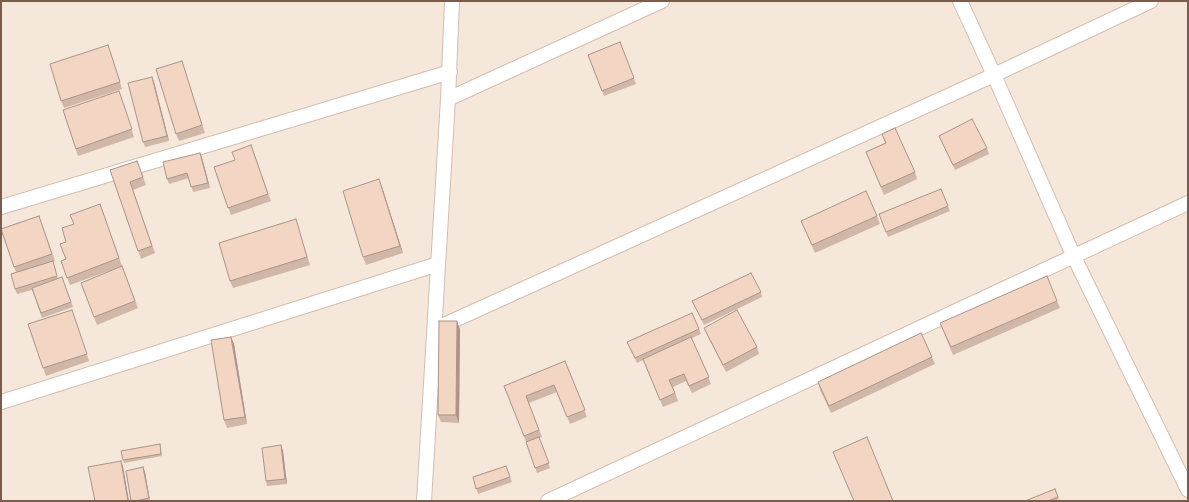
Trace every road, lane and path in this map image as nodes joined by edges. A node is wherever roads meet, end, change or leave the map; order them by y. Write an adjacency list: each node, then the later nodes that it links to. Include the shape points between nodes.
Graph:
1 (452, 1): 5 (street)
2 (662, 1): 7 (street)
3 (960, 1): 6 (street)
4 (1151, 1): 6 (street)
5 (450, 72): 7 (street); 9 (street)
6 (994, 75): 10 (street); 12 (street)
7 (448, 98): 11 (street)
8 (1188, 203): 10 (street)
9 (1, 207)
10 (1074, 257): 14 (street); 16 (street)
11 (438, 264): 12 (street); 13 (street)
12 (435, 329): 15 (street)
13 (1, 402)
14 (1188, 490)
15 (424, 501)
16 (548, 501)

